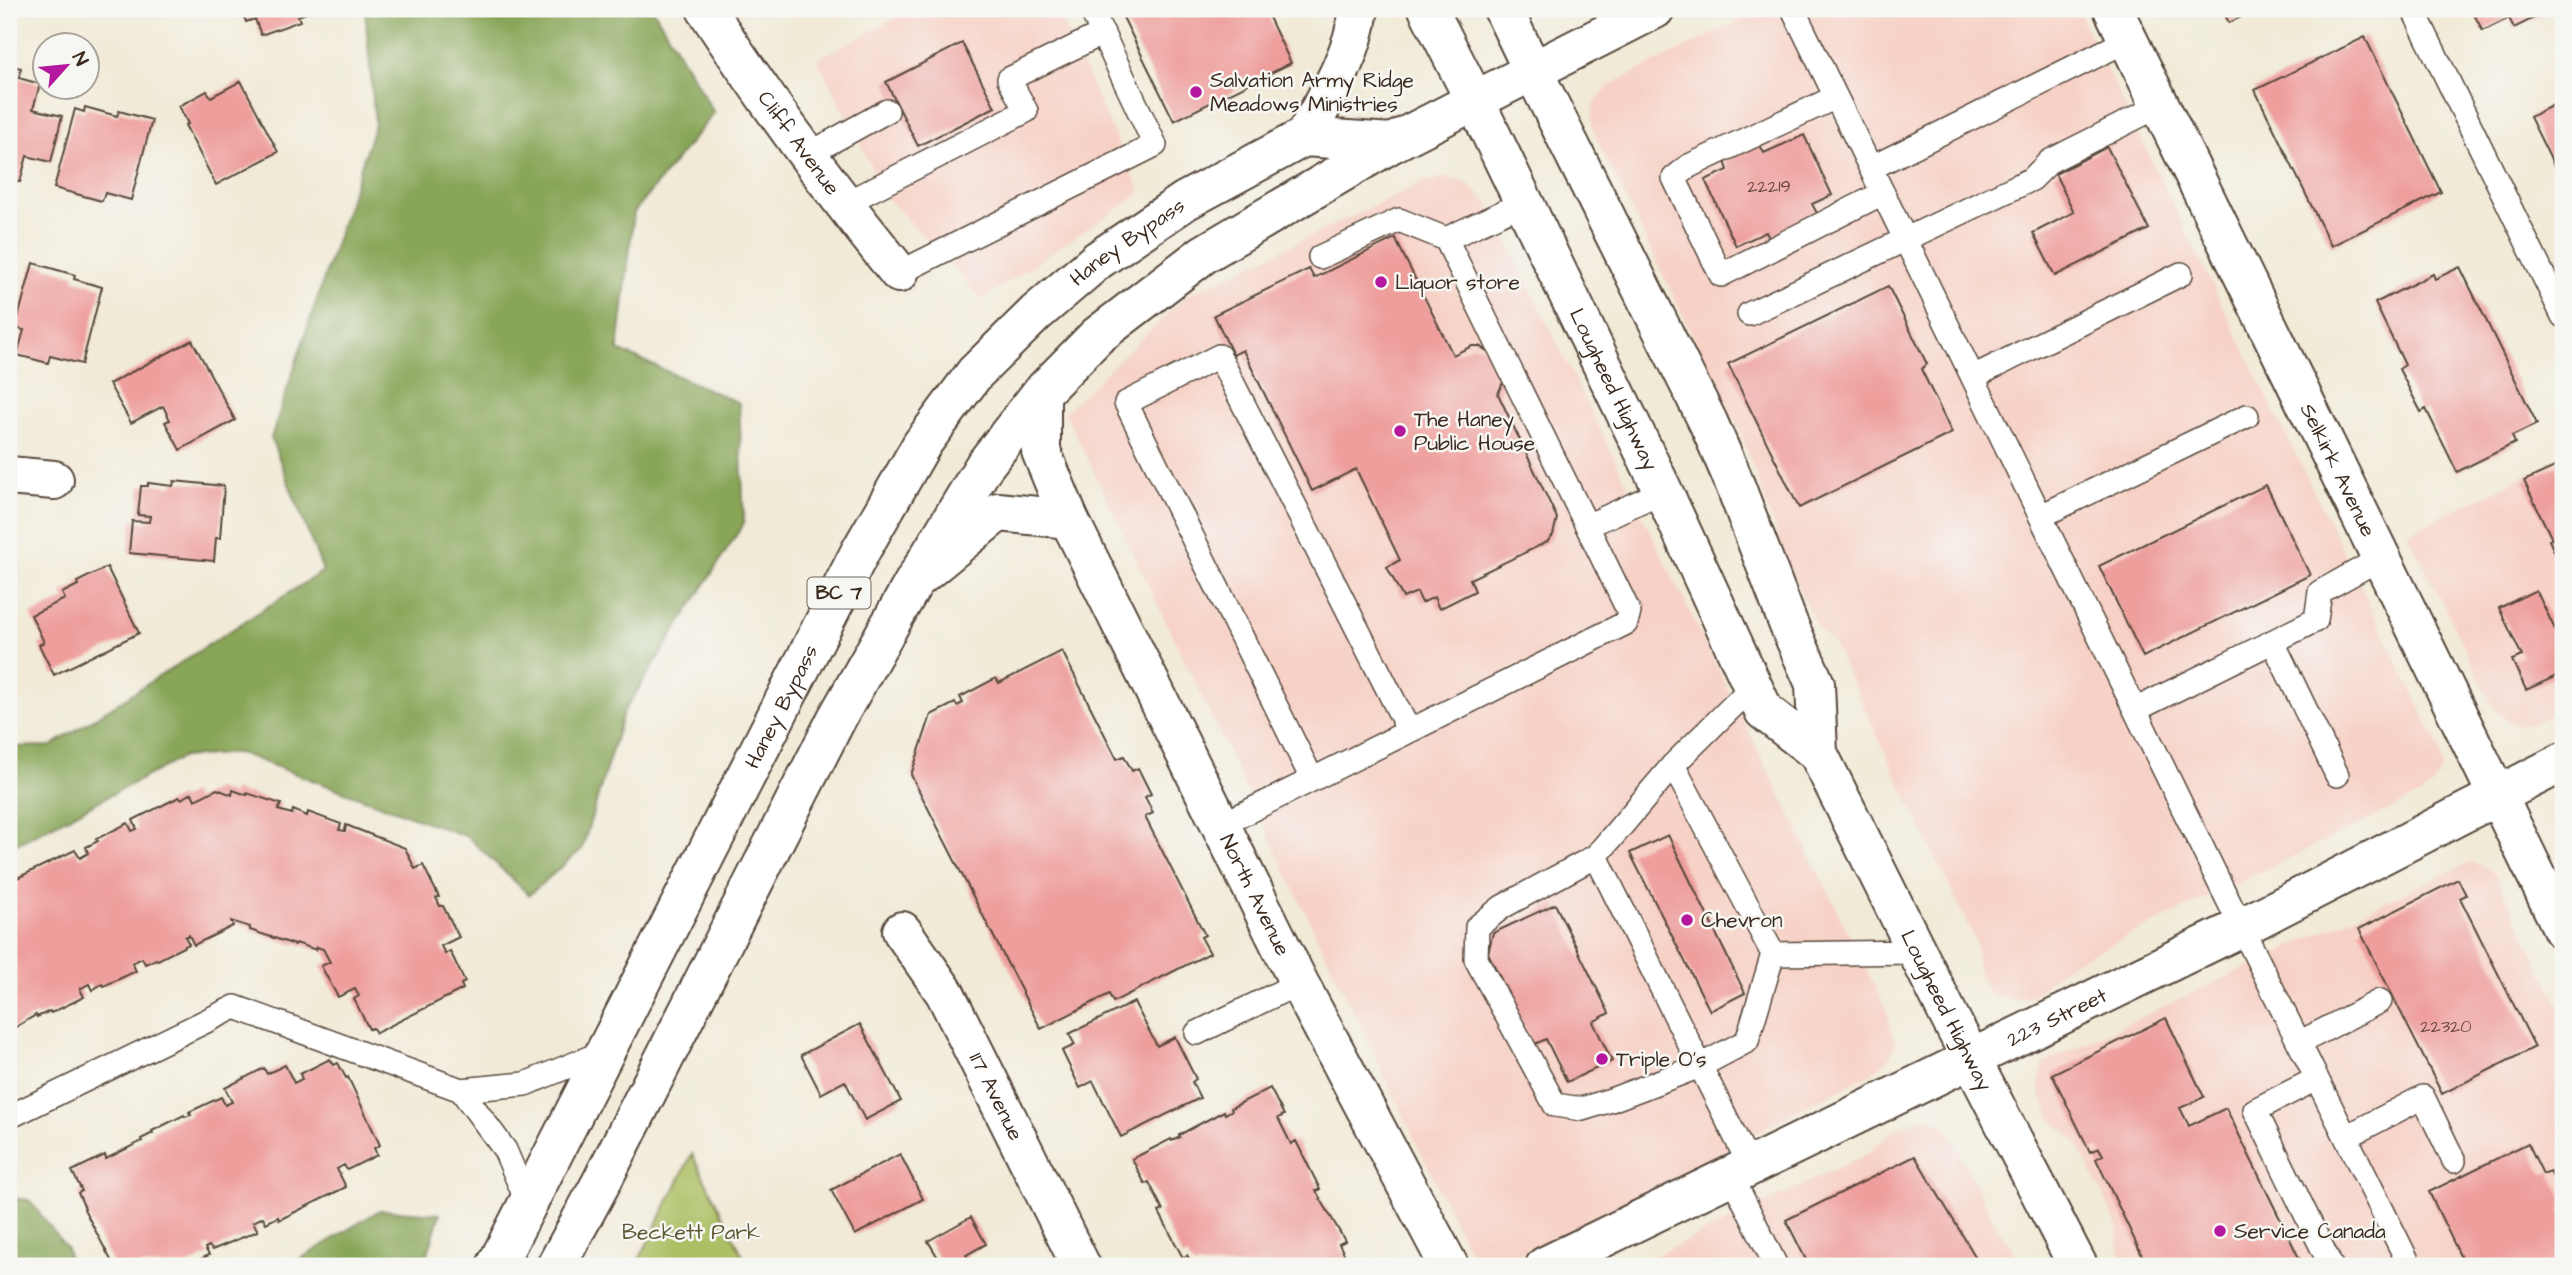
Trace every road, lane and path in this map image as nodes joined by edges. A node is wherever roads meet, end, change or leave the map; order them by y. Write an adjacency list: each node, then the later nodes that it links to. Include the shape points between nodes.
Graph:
1 (706, 9): 18 (main road, Cliff Avenue)
2 (1091, 9): 10 (lane)
3 (1359, 9): 16 (main road, via 1337,80)
4 (1428, 9): 13 (main road, Lougheed Highway)
5 (1503, 9): 11 (main road, Lougheed Highway)
6 (1655, 9): 11 (main road)
7 (1793, 9): 12 (lane)
8 (2413, 9): 29 (lane)
9 (2121, 24): 14 (main road, Selkirk Avenue); 19 (lane)
10 (1103, 33): 22 (lane, via 1009,79 1026,111); 26 (lane, via 1155,145)
11 (1533, 71): 13 (main road, BC 7); 45 (main road, Lougheed Highway, via 1732,477 1815,684)
12 (1836, 97): 19 (lane); 20 (lane, via 1689,166 1674,178 1721,275)
13 (1475, 101): 17 (main road, BC 7); 21 (main road, Lougheed Highway)
14 (2161, 105): 24 (lane, via 2050,161 2032,179); 39 (main road, Selkirk Avenue)
15 (887, 111): 18 (lane)
16 (1304, 137): 17 (main road); 62 (main road, Haney Bypass / BC 7, via 1185,201 1098,260 975,373 922,444 860,552)
17 (1392, 143): 31 (main road, BC 7, via 1204,254 1097,335)
18 (807, 155): 22 (main road, Cliff Avenue)
19 (1871, 168): 20 (lane)
20 (1883, 193): 24 (lane)
21 (1525, 202): 23 (lane); 35 (main road, Lougheed Highway)
22 (844, 204): 26 (main road, Cliff Avenue)
23 (1446, 239): 25 (lane, via 1399,220); 38 (lane)
24 (1906, 241): 28 (lane); 30 (lane)
25 (1320, 257)
26 (899, 273)
27 (2181, 274): 30 (lane)
28 (1749, 314)
29 (2563, 316)
30 (1973, 377): 36 (lane)
31 (1041, 393): 37 (main road, North Avenue, via 1041,451); 40 (main road, BC 7, via 984,466)
32 (2247, 416): 36 (lane)
33 (9, 477): 34 (main road)
34 (54, 480)
35 (1663, 491): 38 (lane); 42 (main road, Lougheed Highway)
36 (2041, 516): 43 (lane)
37 (1069, 519): 40 (main road, via 998,512); 51 (main road, North Avenue)
38 (1587, 526): 44 (lane, via 1629,612 1626,623)
39 (2381, 558): 41 (lane, via 2320,592 2316,620); 50 (main road, Selkirk Avenue)
40 (915, 580): 73 (main road, BC 7, via 837,718)
41 (2273, 642): 43 (lane); 48 (lane)
42 (1752, 687): 45 (main road, Lougheed Highway, via 1764,711); 47 (lane)
43 (2135, 709): 53 (lane)
44 (1409, 731): 49 (lane); 49 (lane, via 1219,356 1126,403)
45 (1818, 753): 56 (main road, Lougheed Highway)
46 (2563, 762): 50 (main road, 223 Street)
47 (1674, 765): 52 (lane); 57 (lane)
48 (2337, 775)
49 (1312, 779): 51 (lane)
50 (2497, 796): 53 (main road, 223 Street); 54 (main road, Selkirk Avenue)
51 (1221, 825): 58 (main road, North Avenue)
52 (1596, 856): 64 (lane); 64 (lane, via 1502,907 1477,927 1476,959 1555,1105 1582,1109)
53 (2242, 927): 61 (lane); 63 (main road, 223 Street)
54 (2563, 930)
55 (902, 931): 74 (main road, 117 Avenue, via 945,993)
56 (1917, 952): 57 (lane); 63 (main road, Lougheed Highway)
57 (1773, 954): 64 (lane, via 1747,1041)
58 (1299, 983): 60 (lane); 75 (main road, North Avenue)
59 (2380, 1001): 61 (lane)
60 (1197, 1032)
61 (2299, 1043): 65 (lane)
62 (607, 1051): 66 (lane, via 525,1084); 71 (main road, Haney Bypass / BC 7)
63 (1972, 1059): 70 (main road, 223 Street); 78 (main road, Lougheed Highway)
64 (1700, 1066): 70 (lane)
65 (2316, 1079): 68 (lane); 79 (lane, via 2255,1110)
66 (461, 1090): 67 (lane, via 235,1007); 71 (lane, via 505,1150)
67 (9, 1117)
68 (2346, 1137): 69 (lane, via 2423,1097); 80 (lane)
69 (2454, 1161)
70 (1741, 1171): 76 (main road, 223 Street); 77 (lane)
71 (528, 1205): 72 (main road, Haney Bypass / BC 7)
72 (496, 1266)
73 (556, 1266)
74 (1081, 1266)
75 (1449, 1266)
76 (1545, 1266)
77 (1776, 1266)
78 (2078, 1266)
79 (2331, 1266)
80 (2410, 1266)

